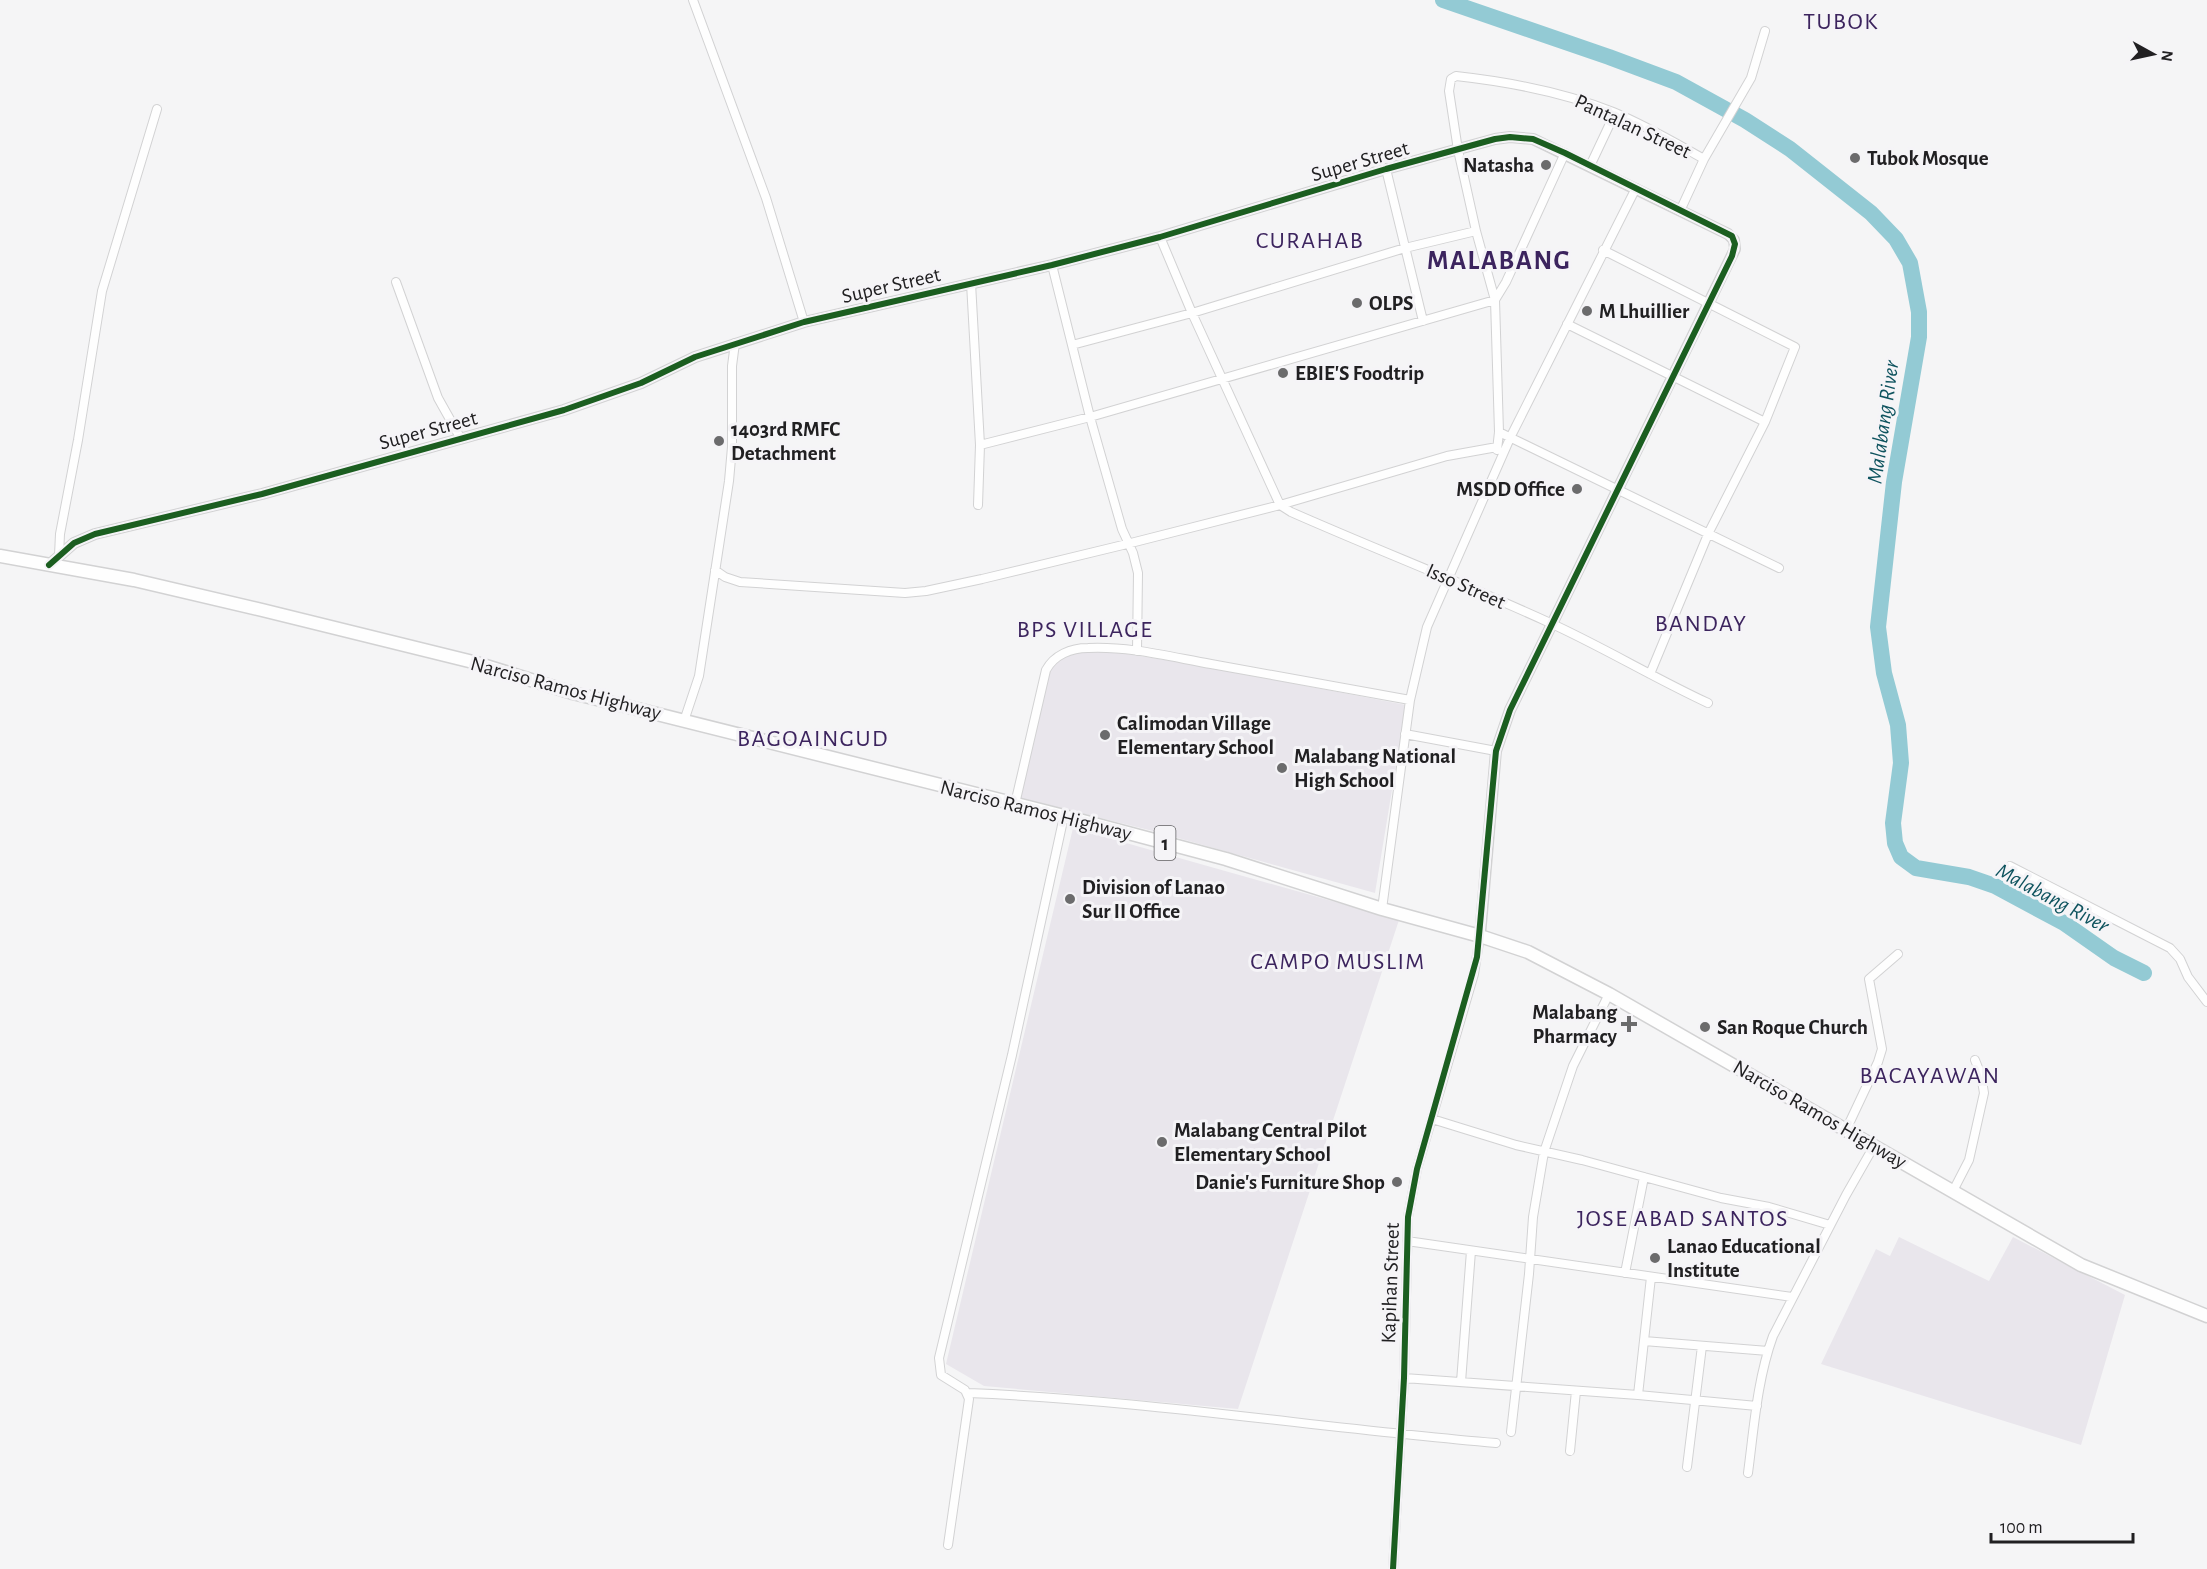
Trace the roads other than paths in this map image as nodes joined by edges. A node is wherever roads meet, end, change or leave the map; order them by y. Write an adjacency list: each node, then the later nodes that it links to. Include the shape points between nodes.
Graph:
1 (693, 0): 23 (street, via 766,198)
2 (1765, 31): 7 (street, via 1744,90)
3 (157, 109): 42 (street, via 102,291)
4 (1616, 113): 5 (street, Pantalan Street, via 1548,91 1456,76 1451,79 1449,91); 7 (street, Pantalan Street); 8 (street)
5 (1458, 150): 6 (street, Super Street, via 1510,137 1533,139); 9 (street, Super Street); 12 (street)
6 (1565, 153): 8 (street, Super Street); 19 (street)
7 (1704, 159): 11 (street)
8 (1590, 166): 10 (street, Super Street)
9 (1386, 170): 13 (street, Super Street); 14 (street)
10 (1636, 188): 11 (street, Super Street); 15 (street)
11 (1680, 211): 20 (street, Super Street, via 1728,234 1735,244)
12 (1476, 231): 14 (street); 19 (street)
13 (1160, 237): 16 (street, Super Street); 21 (street)
14 (1405, 248): 21 (street); 22 (street)
15 (1603, 250): 20 (street); 24 (street)
16 (1052, 266): 18 (street, Super Street); 26 (street)
17 (396, 282): 33 (street, via 438,398)
18 (971, 283): 23 (street, Super Street); 34 (street)
19 (1495, 300): 22 (street); 31 (street)
20 (1708, 304): 27 (street); 30 (street, via 1795,346)
21 (1192, 313): 26 (street); 28 (street)
22 (1423, 321): 28 (street)
23 (804, 322): 25 (street, Super Street)
24 (1567, 324): 27 (street); 32 (street)
25 (735, 343): 33 (street, Super Street, via 630,387); 46 (street, via 731,465)
26 (1072, 345): 29 (street)
27 (1672, 376): 30 (street); 37 (street)
28 (1222, 378): 29 (street); 39 (street)
29 (1090, 417): 34 (street); 41 (street)
30 (1765, 422): 40 (street)
31 (1498, 432): 32 (street); 35 (street)
32 (1511, 436): 36 (street); 37 (street)
33 (461, 440): 42 (street, Super Street, via 95,534)
34 (980, 445): 38 (street)
35 (1497, 447): 36 (street); 39 (street, via 1447,456)
36 (1497, 466): 47 (street)
37 (1617, 488): 40 (street); 48 (street)
38 (978, 505)
39 (1280, 505): 41 (street); 47 (street, Isso Street)
40 (1709, 532): 45 (street); 50 (street)
41 (1127, 544): 46 (street, via 905,593 740,582); 49 (street, via 1138,573)
42 (59, 555): 44 (street, Super Street)
43 (0, 556): 44 (highway, Narciso Ramos Highway / 1)
44 (49, 565): 53 (highway, Narciso Ramos Highway / 1, via 262,610 473,662)
45 (1779, 567)
46 (716, 570): 53 (street, via 699,676)
47 (1449, 577): 48 (street, Isso Street); 51 (street, via 1427,627)
48 (1552, 624): 50 (street, Isso Street); 55 (street, via 1510,710)
49 (1137, 651): 51 (street); 56 (street, via 1088,648 1050,662)
50 (1650, 674): 52 (street, Isso Street)
51 (1410, 700): 54 (street)
52 (1708, 703)
53 (684, 721): 56 (highway, Narciso Ramos Highway / 1)
54 (1405, 734): 55 (street); 59 (street)
55 (1496, 751): 60 (street)
56 (1015, 804): 57 (highway, Narciso Ramos Highway / 1)
57 (1064, 816): 59 (highway, Narciso Ramos Highway / 1, via 1226,859); 86 (street, via 939,1358 941,1375)
58 (2010, 867): 63 (street, via 2170,948)
59 (1382, 909): 60 (highway, Narciso Ramos Highway / 1)
60 (1480, 936): 62 (highway, Narciso Ramos Highway / 1, via 1528,952); 65 (street, Kapihan Street, via 1474,974)
61 (1898, 954): 66 (street, via 1869,979 1882,1049)
62 (1610, 994): 66 (highway, Narciso Ramos Highway / 1); 68 (street, via 1573,1066)
63 (2207, 1002)
64 (1975, 1060): 70 (street, via 1983,1085 1983,1102 1966,1167)
65 (1432, 1119): 68 (street); 72 (street, Kapihan Street, via 1412,1194)
66 (1846, 1130): 67 (highway, Narciso Ramos Highway / 1)
67 (1874, 1146): 70 (highway, Narciso Ramos Highway / 1); 71 (street)
68 (1544, 1152): 69 (street); 74 (street)
69 (1644, 1177): 71 (street); 75 (street)
70 (1953, 1191): 78 (highway, Narciso Ramos Highway / 1, via 2081,1265)
71 (1830, 1225): 77 (street)
72 (1407, 1241): 73 (street); 82 (street, Kapihan Street)
73 (1471, 1251): 74 (street); 83 (street)
74 (1531, 1258): 75 (street); 84 (street)
75 (1624, 1273): 76 (street)
76 (1651, 1277): 77 (street); 79 (street)
77 (1792, 1297): 81 (street)
78 (2207, 1316)
79 (1644, 1341): 80 (street); 87 (street)
80 (1702, 1346): 81 (street); 88 (street)
81 (1768, 1351): 89 (street)
82 (1404, 1378): 83 (street); 91 (street, Kapihan Street)
83 (1461, 1382): 84 (street)
84 (1517, 1387): 85 (street); 90 (street)
85 (1576, 1391): 87 (street); 93 (street)
86 (968, 1393): 91 (street, via 1198,1411); 96 (street)
87 (1638, 1395): 88 (street)
88 (1695, 1400): 89 (street); 94 (street)
89 (1757, 1406): 95 (street)
90 (1511, 1432)
91 (1399, 1435): 92 (street); 97 (street, Kapihan Street)
92 (1496, 1443)
93 (1570, 1451)
94 (1687, 1467)
95 (1748, 1473)
96 (948, 1545)
97 (1393, 1569)

